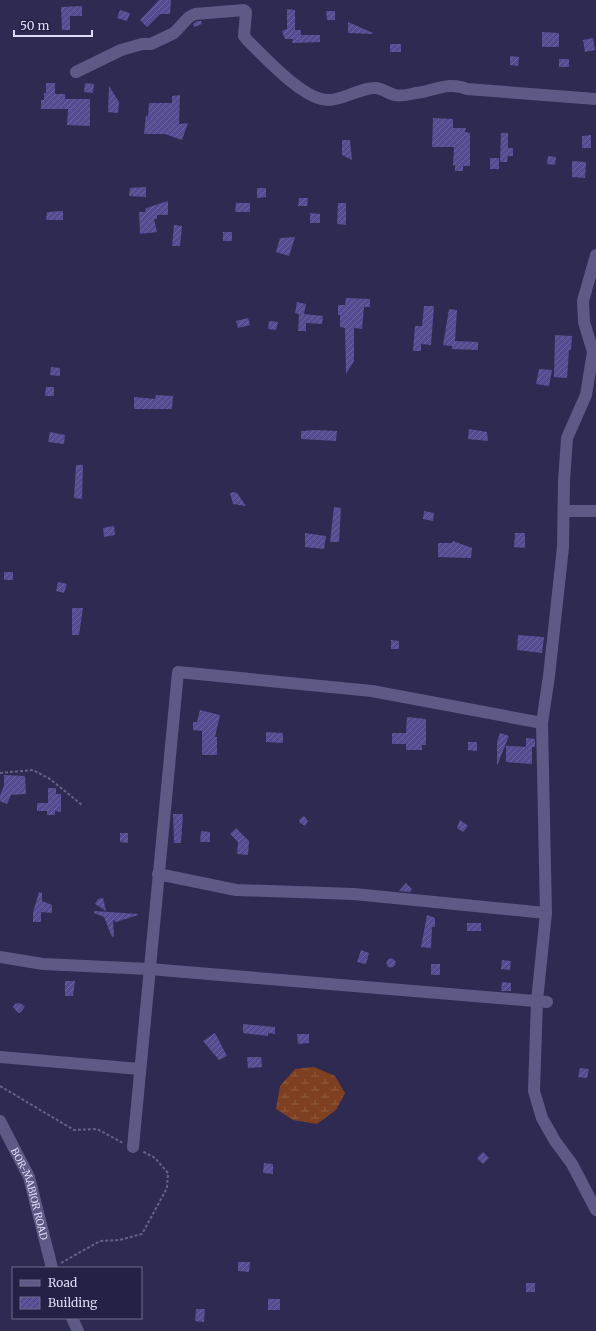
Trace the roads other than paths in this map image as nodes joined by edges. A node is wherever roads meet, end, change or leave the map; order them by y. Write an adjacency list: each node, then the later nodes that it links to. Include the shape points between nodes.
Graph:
1 (76, 72): 2 (street, via 121,50 150,44 174,33 189,16 244,10 244,36 248,41 302,89 312,96 327,100 375,88 395,95 405,95 449,85)
2 (596, 99)
3 (596, 255): 4 (street, via 584,301 584,322 593,352 586,395 567,438)
4 (564, 511): 5 (street); 6 (street, via 558,606)
5 (596, 511)
6 (542, 723): 7 (street, via 372,691 178,672); 8 (street)
7 (158, 874): 8 (street, via 236,890 354,894); 10 (street)
8 (546, 913): 11 (street)
9 (0, 957): 10 (street, via 44,964)
10 (150, 969): 11 (street); 13 (street)
11 (542, 1001): 16 (street, via 534,1090 542,1118 572,1164)
12 (0, 1057): 13 (street)
13 (140, 1068): 15 (street)
14 (0, 1121): 17 (street, BOR-MABIOR ROAD, via 29,1177)
15 (132, 1147)
16 (596, 1210)
17 (52, 1267)
18 (72, 1319): 19 (street)
19 (78, 1331)

